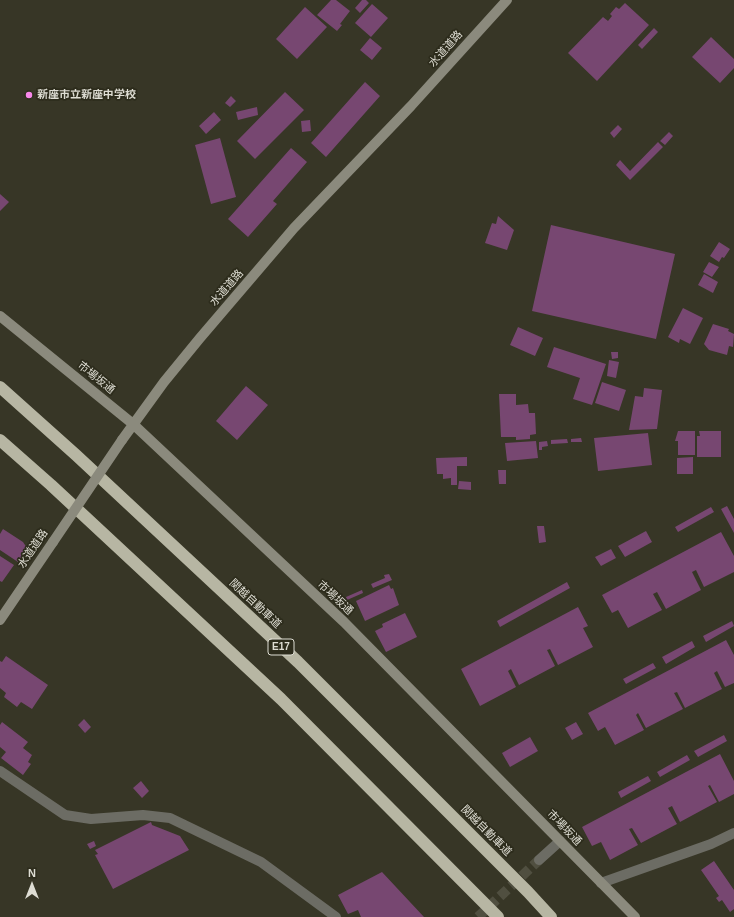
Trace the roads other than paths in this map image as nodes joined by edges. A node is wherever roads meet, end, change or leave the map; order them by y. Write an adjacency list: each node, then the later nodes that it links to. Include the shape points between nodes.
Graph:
1 (507, 0): 4 (street, 水道道路, via 411,106 294,228 200,338)
2 (0, 316): 4 (street, 市場坂通)
3 (0, 387): 14 (highway, 関越自動車道 / E17, via 298,662)
4 (133, 424): 6 (street, 水道道路, bridge); 9 (street, 市場坂通, via 344,622)
5 (0, 440): 13 (highway, via 281,699)
6 (0, 620)
7 (0, 771): 12 (street, via 65,815 91,820 143,815 170,818 261,862)
8 (734, 833): 11 (street, via 711,844)
9 (560, 841): 10 (street); 11 (street, 市場坂通)
10 (539, 860)
11 (601, 883): 15 (street, 市場坂通)
12 (336, 917)
13 (498, 917)
14 (552, 917)
15 (635, 917)

